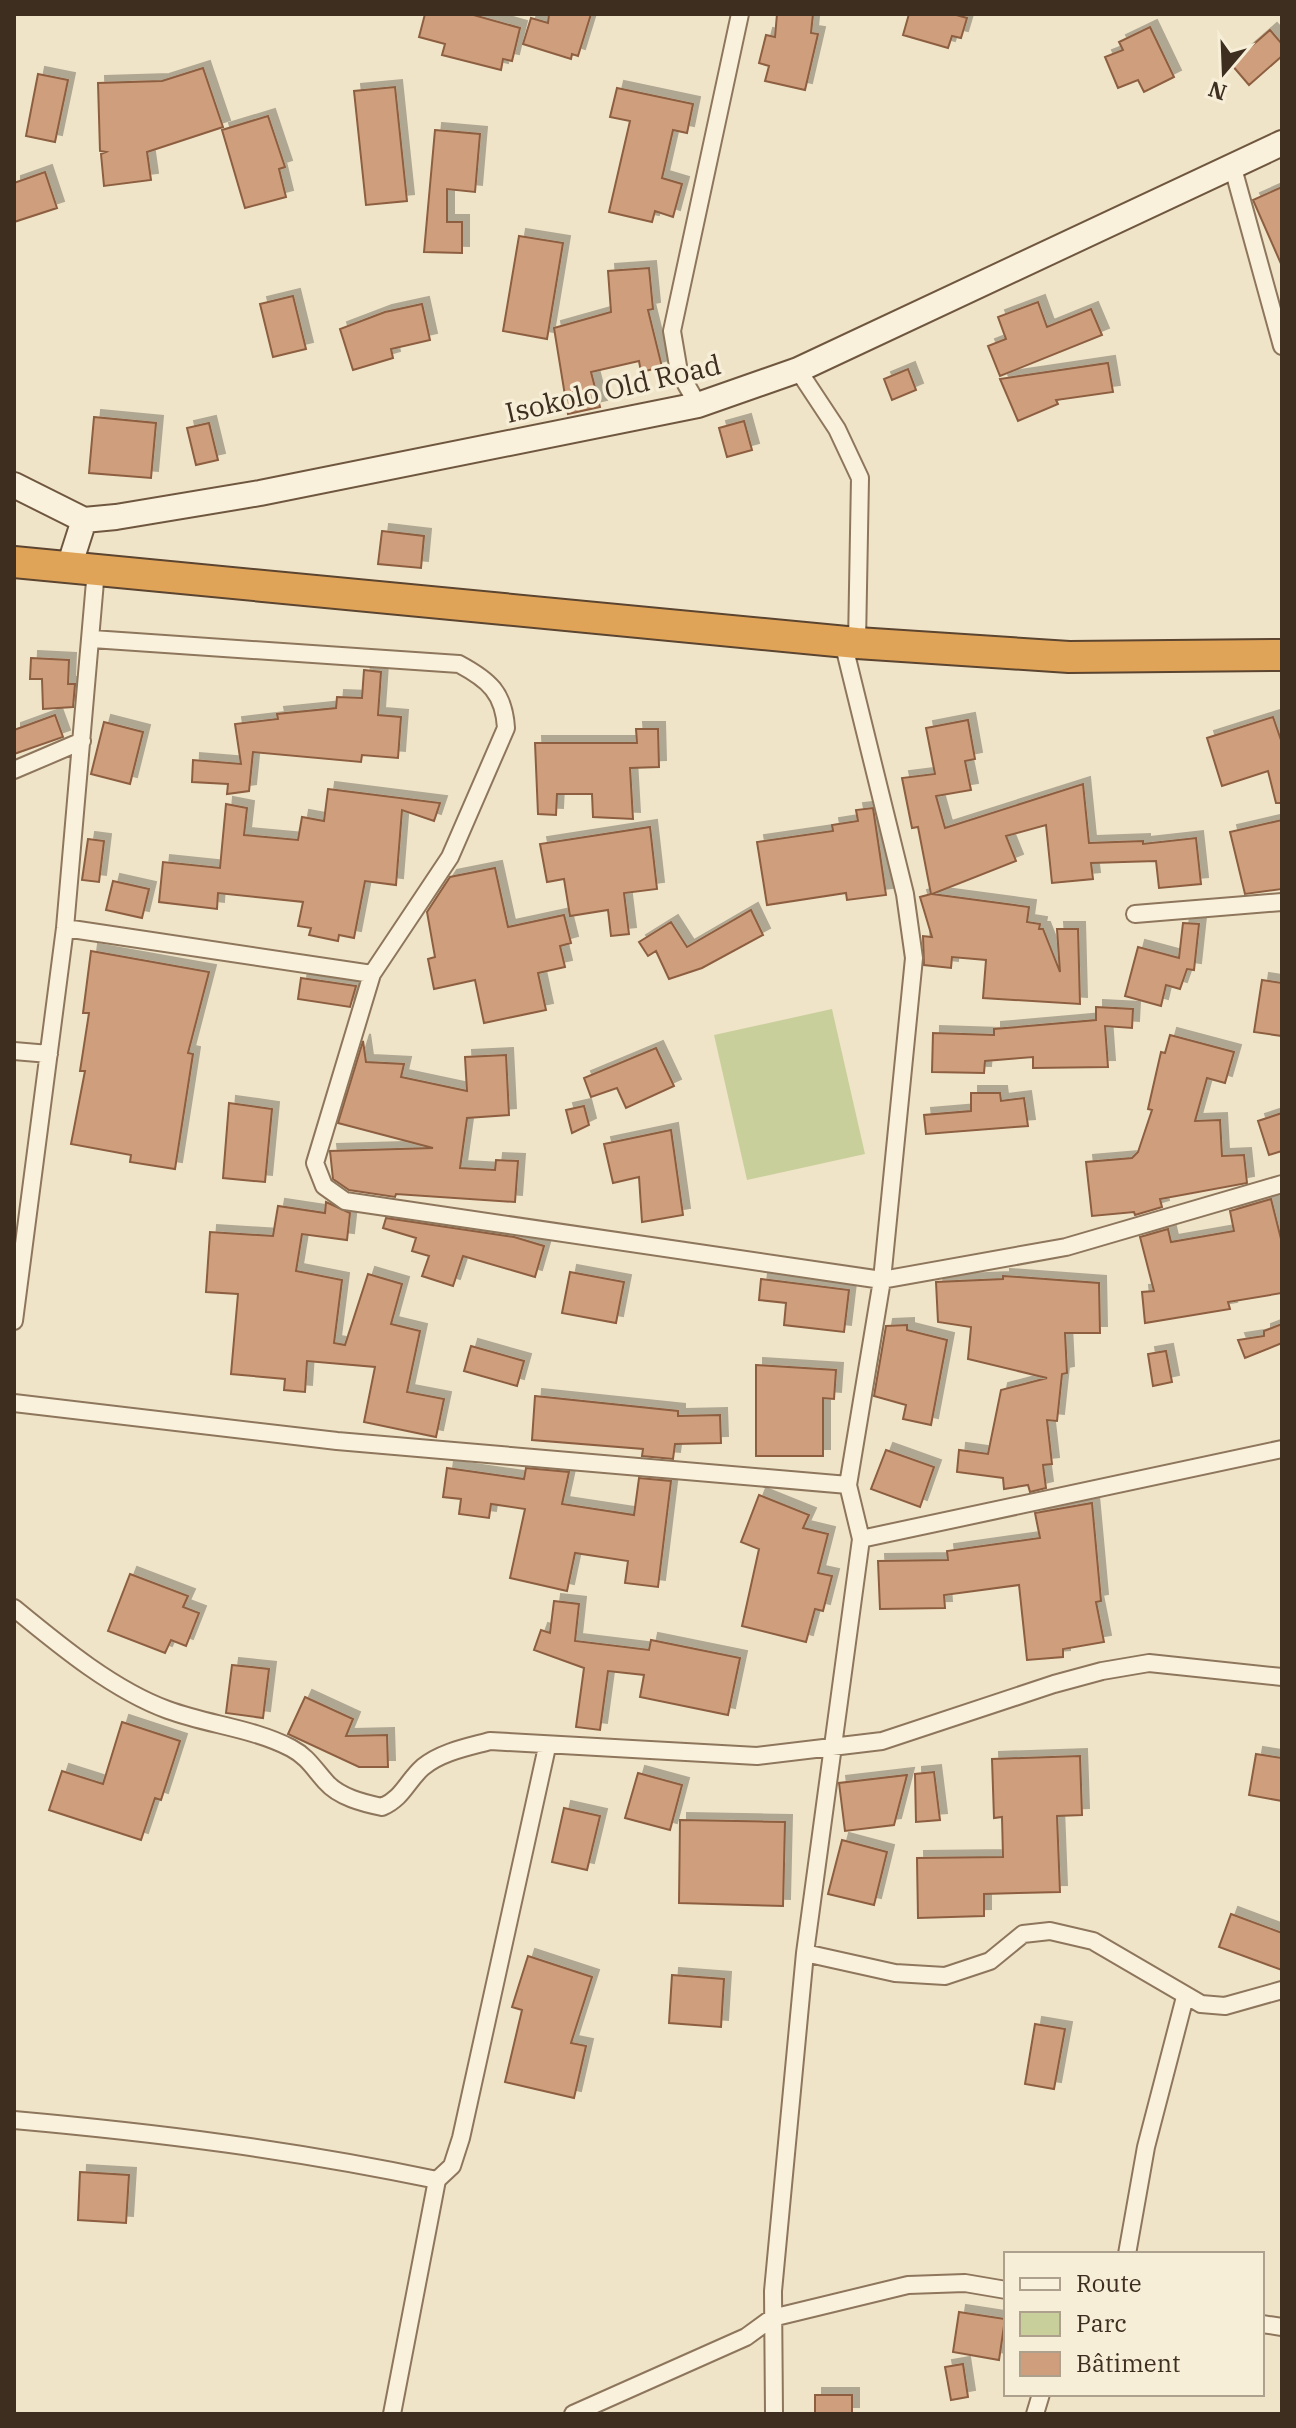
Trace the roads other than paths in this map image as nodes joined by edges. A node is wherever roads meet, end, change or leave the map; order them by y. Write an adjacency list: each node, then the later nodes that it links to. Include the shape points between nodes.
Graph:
1 (740, 14): 6 (street, via 672,331 679,372)
2 (1282, 143): 3 (street, Isokolo Old Road)
3 (1233, 168): 4 (street); 5 (street, Isokolo Old Road)
4 (1282, 346)
5 (798, 370): 6 (street, Isokolo Old Road); 12 (street, via 837,429 860,478)
6 (698, 405): 8 (street, Isokolo Old Road, via 260,493)
7 (14, 485): 8 (street)
8 (84, 520): 10 (street)
9 (14, 562): 10 (highway)
10 (83, 569): 11 (street); 12 (highway)
11 (92, 639): 14 (street); 19 (street, via 459,664 497,690 506,728 450,857)
12 (850, 642): 13 (highway, via 1069,657); 24 (street, via 914,958)
13 (1282, 655)
14 (82, 741): 15 (street); 18 (street)
15 (14, 770)
16 (1282, 902): 17 (street)
17 (1135, 914)
18 (65, 928): 19 (street); 21 (street)
19 (372, 974): 24 (street, via 315,1163 324,1186 345,1201)
20 (14, 1051): 21 (street)
21 (49, 1054): 23 (street)
22 (1282, 1184): 24 (street, via 1066,1247)
23 (18, 1248): 25 (street)
24 (882, 1280): 28 (street)
25 (14, 1321)
26 (14, 1403): 28 (street, via 337,1441)
27 (1282, 1449): 29 (street)
28 (848, 1485): 29 (street)
29 (861, 1539): 33 (street)
30 (14, 1608): 32 (street, via 134,1694 292,1749 317,1767 326,1782 364,1803 382,1807 395,1801 424,1767 458,1749 490,1741)
31 (1282, 1677): 33 (street, via 1149,1663 1102,1671 882,1741)
32 (547, 1747): 33 (street, via 757,1756); 38 (street, via 461,2138 452,2166)
33 (834, 1748): 34 (street)
34 (805, 1953): 36 (street, via 895,1973 945,1976 990,1961 1023,1934 1050,1931 1093,1941); 41 (street)
35 (1282, 1990): 36 (street, via 1225,2006)
36 (1185, 1997): 39 (street, via 1146,2147)
37 (14, 2120): 38 (street, via 187,2136)
38 (437, 2180): 42 (street)
39 (1127, 2252)
40 (1004, 2290): 41 (street, via 965,2283 908,2285)
41 (772, 2318): 43 (street, via 746,2337); 44 (street)
42 (392, 2414)
43 (573, 2414)
44 (774, 2414)

